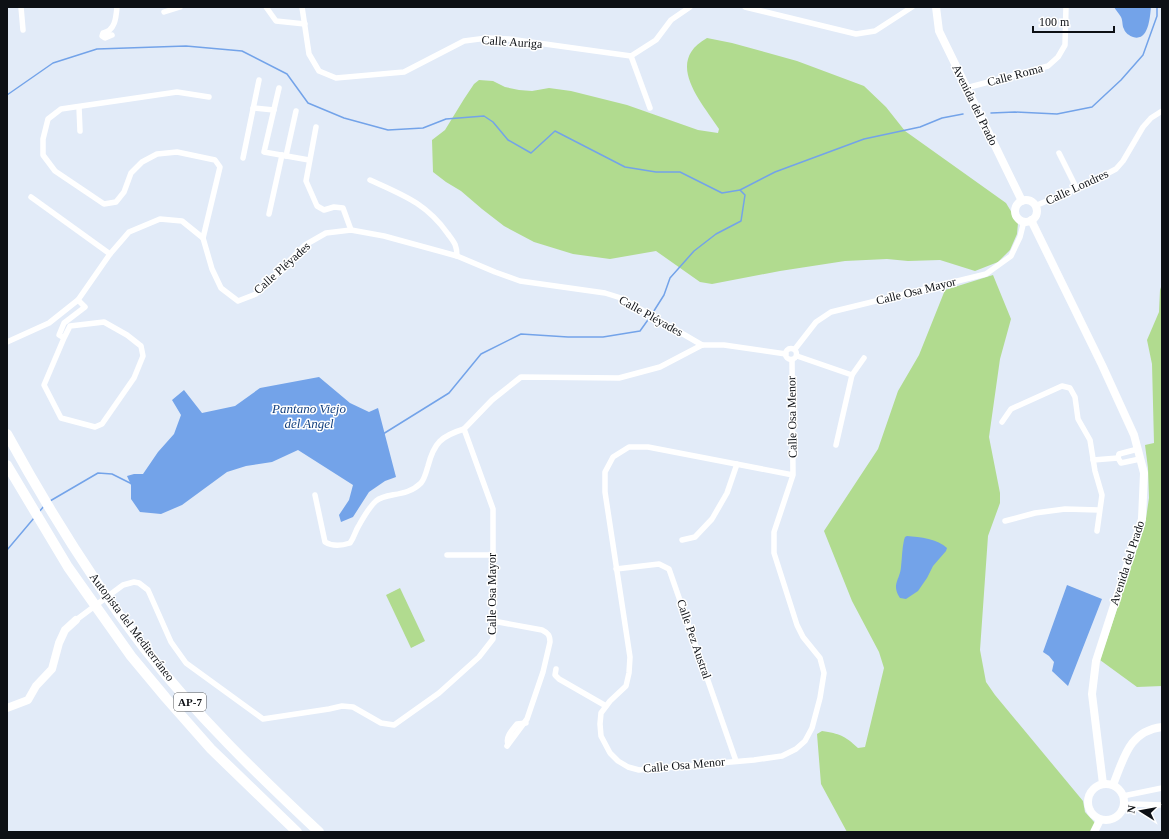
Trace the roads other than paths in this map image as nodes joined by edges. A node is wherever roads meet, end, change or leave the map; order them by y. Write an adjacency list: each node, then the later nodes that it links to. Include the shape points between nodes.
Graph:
1 (21, 7): 13 (street)
2 (117, 7): 14 (street, via 116,19 110,30 102,36 105,38)
3 (180, 7): 11 (street)
4 (266, 7): 12 (street, via 276,21)
5 (302, 7): 12 (street, Calle Auriga)
6 (690, 7): 15 (street, via 671,20 656,40)
7 (745, 7): 8 (street, via 856,34 875,30)
8 (912, 7)
9 (936, 7): 18 (street, Avenida del Prado, via 939,31)
10 (1066, 7): 18 (street, Calle Roma, via 1065,45 1058,57 1048,66)
11 (164, 12)
12 (305, 24): 15 (street, Calle Auriga, via 309,54 319,71 336,78 404,72 464,41 487,38)
13 (23, 30)
14 (112, 35)
15 (631, 56): 22 (street)
16 (259, 80): 21 (street)
17 (279, 88): 23 (street)
18 (966, 88): 35 (street, Avenida del Prado)
19 (209, 97): 20 (street, via 177,92)
20 (79, 107): 27 (street); 40 (street, via 61,109 48,119 42,155 55,171 104,204 116,202 124,192 131,173 142,162 157,154 177,152 215,160 220,167)
21 (253, 108): 23 (street); 30 (street)
22 (650, 108)
23 (274, 110): 29 (street, via 264,152)
24 (296, 111): 29 (street)
25 (1162, 111): 33 (street, Calle Londres, via 1143,127 1116,169)
26 (316, 127): 31 (street)
27 (80, 131)
28 (1059, 153): 33 (street)
29 (284, 156): 31 (street); 37 (street)
30 (243, 158)
31 (309, 160): 39 (street, via 306,181 317,206 324,210 342,208)
32 (370, 180): 42 (street, via 413,200 431,214 458,247)
33 (1076, 187): 36 (street, Calle Londres)
34 (31, 198): 41 (street)
35 (1022, 201): 36 (street, via 1030,201); 38 (street, via 1015,212)
36 (1035, 206): 38 (street, via 1035,216)
37 (269, 214)
38 (1027, 221): 47 (street, Calle Osa Mayor, via 1011,256 986,274 831,312 816,322); 56 (street, Avenida del Prado, via 1102,365)
39 (351, 230): 40 (street, Calle Pléyades, via 326,234 305,245 256,294 238,301 221,288 212,269); 42 (street, Calle Pléyades)
40 (203, 238): 41 (street, via 182,221 160,219 129,232)
41 (110, 254): 43 (street)
42 (458, 256): 46 (street, Calle Pléyades, via 520,281 621,298)
43 (78, 300): 44 (street, via 84,307 64,323 59,335); 45 (street, via 49,323)
44 (64, 338): 44 (street, via 44,385 61,418 95,427 102,424 134,378 143,356 141,346 104,322 70,326)
45 (7, 342)
46 (702, 345): 48 (street, via 724,345); 53 (street, via 660,367 619,378 521,377 492,400)
47 (795, 349): 48 (street, via 790,348); 49 (street, via 797,354)
48 (786, 354): 49 (street, via 788,358)
49 (794, 358): 51 (street); 62 (street, Calle Osa Menor)
50 (864, 358): 51 (street)
51 (852, 375): 55 (street)
52 (1002, 422): 59 (street, via 1011,409 1062,386 1070,388 1076,397 1078,418 1090,440)
53 (464, 429): 63 (street, via 443,437 437,444 425,477 418,486 405,493 376,500 350,543 336,546 325,542); 69 (street, Calle Osa Mayor, via 493,509)
54 (7, 434): 87 (highway, Autopista del Mediterráneo / AP-7, via 39,493 144,648 227,743)
55 (836, 445)
56 (1138, 449): 57 (street, via 1119,454); 58 (street, Avenida del Prado)
57 (1118, 458): 58 (street, via 1121,463); 59 (street)
58 (1140, 459): 79 (street, Avenida del Prado, via 1144,473 1142,519 1096,661 1092,694)
59 (1093, 460): 64 (street, via 1102,495)
60 (7, 464): 86 (highway, Autopista del Mediterráneo / AP-7, via 68,566 131,656 212,749)
61 (737, 464): 62 (street, Calle Osa Menor); 67 (street, via 727,493 712,519 695,537); 70 (street, Calle Osa Menor, via 648,447 629,447 613,457 605,472 605,492)
62 (793, 475): 78 (street, Calle Osa Menor, via 774,532 774,553 797,624 803,637 820,658 824,673 820,698 812,728 796,750 782,756)
63 (315, 495)
64 (1099, 510): 65 (street, via 1037,513); 66 (street)
65 (1005, 521)
66 (1097, 530)
67 (682, 540)
68 (447, 555): 69 (street)
69 (492, 555): 72 (street, Calle Osa Mayor)
70 (616, 569): 74 (street, Calle Osa Menor, via 630,665 626,686); 78 (street, Calle Pez Austral, via 659,564 669,569)
71 (76, 620): 72 (street, Calle Osa Mayor, via 123,585 134,582 148,590 171,642 186,663 263,719 342,706 353,707 381,723 394,725 439,693 479,657 493,639); 75 (street, via 65,630 52,669 36,686 28,700)
72 (493, 621): 77 (street, via 542,630 550,637 543,672 526,723)
73 (556, 670): 74 (street, via 555,675 559,679)
74 (606, 706): 78 (street, Calle Osa Menor, via 601,713 601,736 610,753 628,767 639,770)
75 (7, 708)
76 (1162, 727): 80 (street, via 1146,731 1134,740)
77 (507, 745)
78 (736, 761)
79 (1103, 784): 80 (street); 85 (street, via 1096,786 1088,797 1090,811)
80 (1113, 785): 82 (street)
81 (1162, 788): 82 (street)
82 (1123, 796): 83 (street)
83 (1124, 805): 84 (street); 85 (street, via 1122,811 1112,819)
84 (1162, 805)
85 (1100, 820): 88 (street)
86 (297, 832)
87 (319, 832)
88 (1094, 832)

